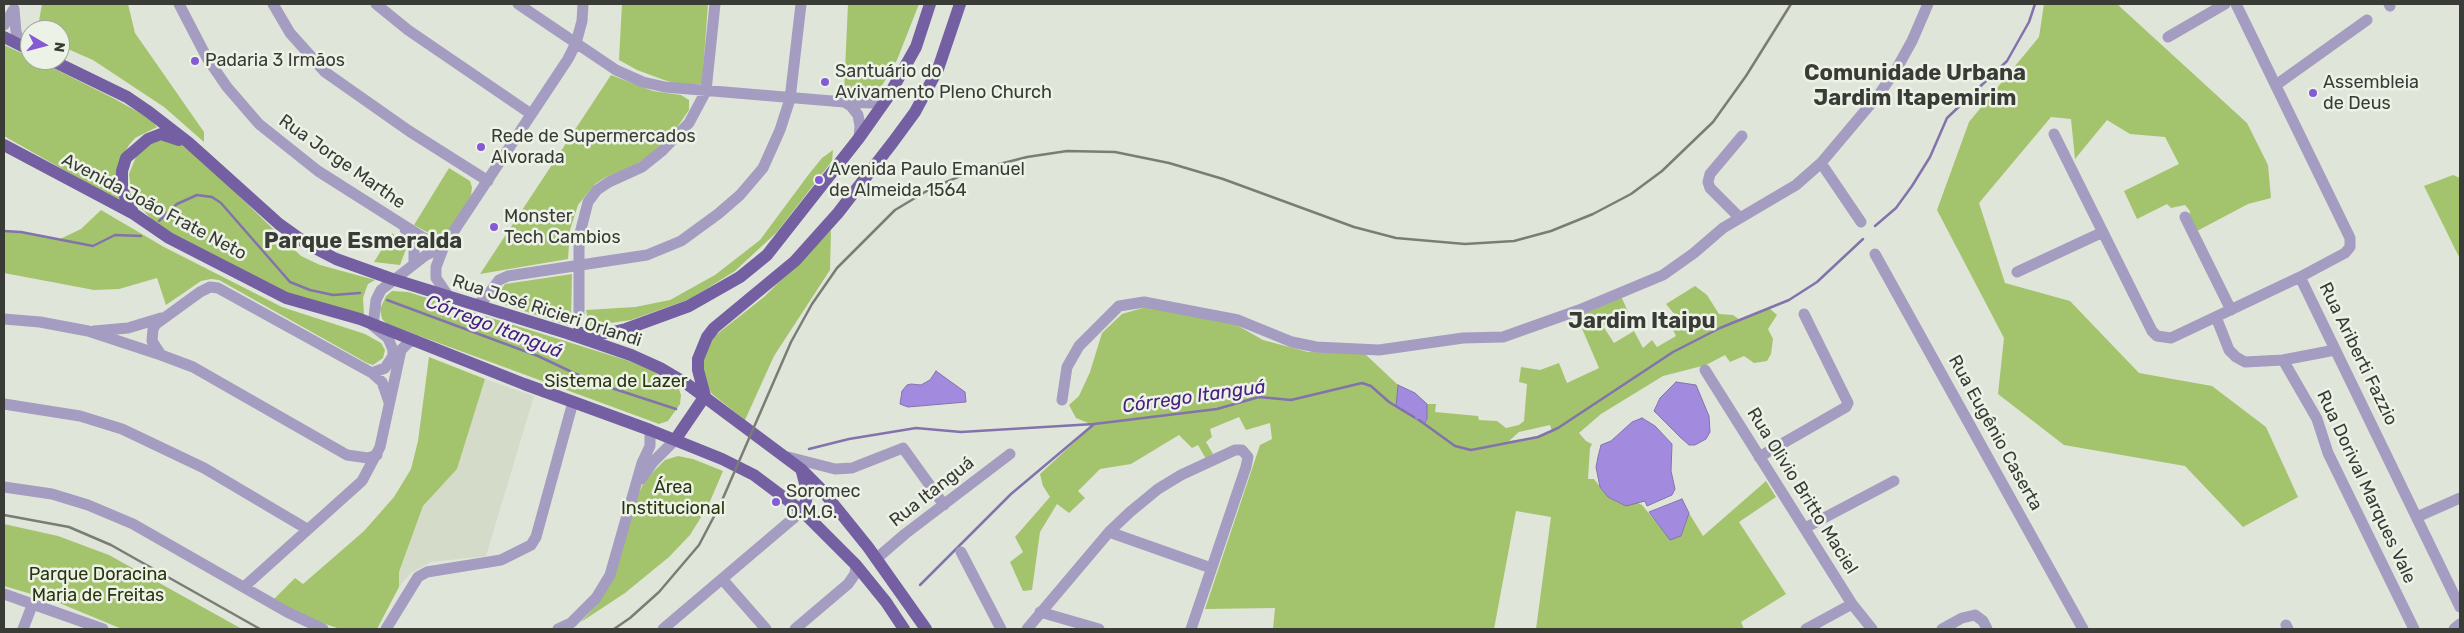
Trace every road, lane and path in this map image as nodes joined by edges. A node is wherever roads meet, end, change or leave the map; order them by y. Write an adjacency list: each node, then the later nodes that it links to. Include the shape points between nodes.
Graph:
1 (178, 4): 39 (street, Rua Jorge Marthe, via 207,58 259,124 318,171)
2 (273, 4): 34 (street, via 290,33 325,72)
3 (376, 4): 27 (street, via 408,30)
4 (518, 4): 19 (street)
5 (583, 4): 19 (street)
6 (715, 4): 23 (street)
7 (800, 4): 25 (street)
8 (930, 4): 24 (main road, via 916,47)
9 (960, 4): 66 (main road, via 938,69 894,142 795,261 707,337 698,359)
10 (1928, 4): 33 (street, via 1893,74)
11 (2225, 4): 17 (street)
12 (2236, 4): 22 (street, Rua Ariberti Fazzio)
13 (14, 6): 15 (street); 18 (street, via 16,32)
14 (2367, 20): 22 (street)
15 (4, 25)
16 (4, 37): 20 (main road)
17 (2168, 37)
18 (20, 38)
19 (576, 43): 23 (street, via 616,70 643,82); 27 (street)
20 (20, 45)
21 (70, 69): 31 (main road, via 127,97)
22 (2276, 85): 46 (street, Rua Ariberti Fazzio, via 2350,238 2350,247 2345,253)
23 (706, 91): 25 (street); 44 (street, via 690,123 662,151 642,166 597,190 588,202 579,237)
24 (888, 97): 26 (street, via 872,104); 30 (main road)
25 (790, 99): 26 (street); 44 (street, via 763,168 718,214 681,241 647,255)
26 (844, 102): 30 (street, via 858,115)
27 (531, 114): 34 (street)
28 (2054, 134): 40 (street)
29 (1742, 136): 37 (street, via 1710,174 1708,182)
30 (859, 138): 58 (main road, via 766,255 740,277 689,306 626,329)
31 (189, 142): 35 (main road, via 162,134 148,139 126,158 122,187); 47 (main road, via 279,224 307,244 336,259)
32 (4, 145): 35 (main road, Avenida João Frate Neto)
33 (1821, 163): 37 (street, via 1796,185); 38 (street)
34 (488, 182): 41 (street)
35 (134, 214): 56 (main road, Avenida João Frate Neto, via 169,238 286,298 360,319)
36 (2185, 217): 50 (street)
37 (1740, 218): 67 (street, via 1663,275 1503,337 1462,338 1379,350 1321,348 1292,342 1238,320 1144,302 1119,306 1079,346 1067,367)
38 (1862, 222)
39 (402, 226): 41 (street, Rua Jorge Marthe); 43 (street, Rua Jorge Marthe, via 414,245)
40 (2103, 232): 45 (street); 54 (street, via 2157,336 2171,338)
41 (444, 246): 43 (street); 48 (street, via 436,267 436,278)
42 (1876, 254): 122 (street, Rua Eugênio Caserta)
43 (414, 264): 47 (street)
44 (579, 266): 49 (street, via 508,276 499,280); 51 (street)
45 (2017, 272)
46 (2300, 277): 50 (street); 60 (street, Rua Ariberti Fazzio)
47 (392, 279): 48 (main road, Rua José Ricieri Orlandi); 56 (street, via 376,300)
48 (449, 297): 49 (main road, Rua José Ricieri Orlandi)
49 (476, 306): 58 (main road, Rua José Ricieri Orlandi)
50 (2230, 310): 54 (street)
51 (579, 313)
52 (1804, 314): 78 (street, via 1848,403)
53 (163, 317): 57 (street, via 128,328); 61 (street, via 152,335); 64 (street, via 200,292 210,287 218,288)
54 (2216, 317): 62 (street, via 2229,350 2236,357 2245,362)
55 (4, 319): 57 (street)
56 (373, 326): 59 (main road); 64 (street, via 388,338 393,350 390,363)
57 (88, 331): 61 (street)
58 (567, 333): 65 (main road, Rua José Ricieri Orlandi, via 660,368)
59 (415, 340): 68 (street, via 402,350); 69 (main road)
60 (2335, 350): 62 (street); 87 (street, Rua Ariberti Fazzio)
61 (161, 355): 76 (street, via 193,367)
62 (2284, 360): 123 (street, Rua Dorival Marques Vale, via 2317,419 2328,453)
63 (1705, 370): 78 (street, Rua Olivio Britto Maciel)
64 (372, 373): 68 (street, via 382,382)
65 (687, 384): 66 (main road, Rua José Ricieri Orlandi); 71 (main road, via 691,395)
66 (704, 396): 71 (main road); 74 (main road, Rua José Ricieri Orlandi)
67 (1062, 400)
68 (389, 402): 77 (street)
69 (573, 402): 72 (main road); 107 (street, via 536,537 531,545 501,560 427,572 418,577)
70 (4, 404): 89 (street, via 80,416 122,429 204,468)
71 (687, 422): 72 (main road, via 667,430); 73 (main road)
72 (650, 430): 73 (main road); 86 (street, via 650,446)
73 (675, 440): 85 (main road, via 754,475); 86 (street, via 640,481)
74 (781, 454): 79 (main road, Rua José Ricieri Orlandi); 84 (street, via 834,469 852,468 903,448)
75 (1010, 454): 84 (street, Rua Itanguá)
76 (347, 455): 77 (street, via 368,458); 80 (street, via 358,466)
77 (377, 455): 80 (street)
78 (1759, 456): 88 (street, Rua Olivio Britto Maciel)
79 (801, 469): 85 (main road, via 807,491); 92 (main road, Rua José Ricieri Orlandi, via 822,490)
80 (362, 481): 89 (street)
81 (1894, 481): 88 (street)
82 (4, 487): 96 (street, via 52,494 88,505 133,524)
83 (2460, 498): 87 (street)
84 (944, 505): 92 (street, Rua Itanguá)
85 (802, 511): 93 (main road); 95 (street)
86 (628, 514): 108 (street, via 610,575 596,598 571,623)
87 (2417, 517): 100 (street, Rua Ariberti Fazzio)
88 (1805, 528): 99 (street, Rua Olivio Britto Maciel)
89 (307, 529): 96 (street)
90 (1109, 532): 94 (street); 94 (street, via 1158,489 1235,450 1246,452 1246,467); 101 (street)
91 (961, 552): 114 (street)
92 (876, 558): 113 (main road, Rua José Ricieri Orlandi)
93 (856, 565): 102 (street, via 855,574 848,584); 112 (main road)
94 (1211, 568): 117 (street)
95 (723, 580): 109 (street); 110 (street)
96 (245, 586): 106 (street)
97 (4, 594): 98 (street)
98 (33, 603): 104 (street); 105 (street)
99 (1852, 604): 118 (street); 119 (street, Rua Olivio Britto Maciel)
100 (2460, 606)
101 (1040, 612): 115 (street); 116 (street)
102 (805, 624): 111 (street)
103 (2460, 624): 124 (street)
104 (23, 629)
105 (103, 629)
106 (323, 629)
107 (386, 629)
108 (558, 629)
109 (663, 629)
110 (766, 629)
111 (795, 629)
112 (904, 629)
113 (926, 629)
114 (1001, 629)
115 (1027, 629)
116 (1099, 629)
117 (1191, 629)
118 (1806, 629)
119 (1872, 629)
120 (1942, 629): 121 (street, via 1975,615)
121 (1987, 629)
122 (2083, 629)
123 (2414, 629)
124 (2454, 629)

